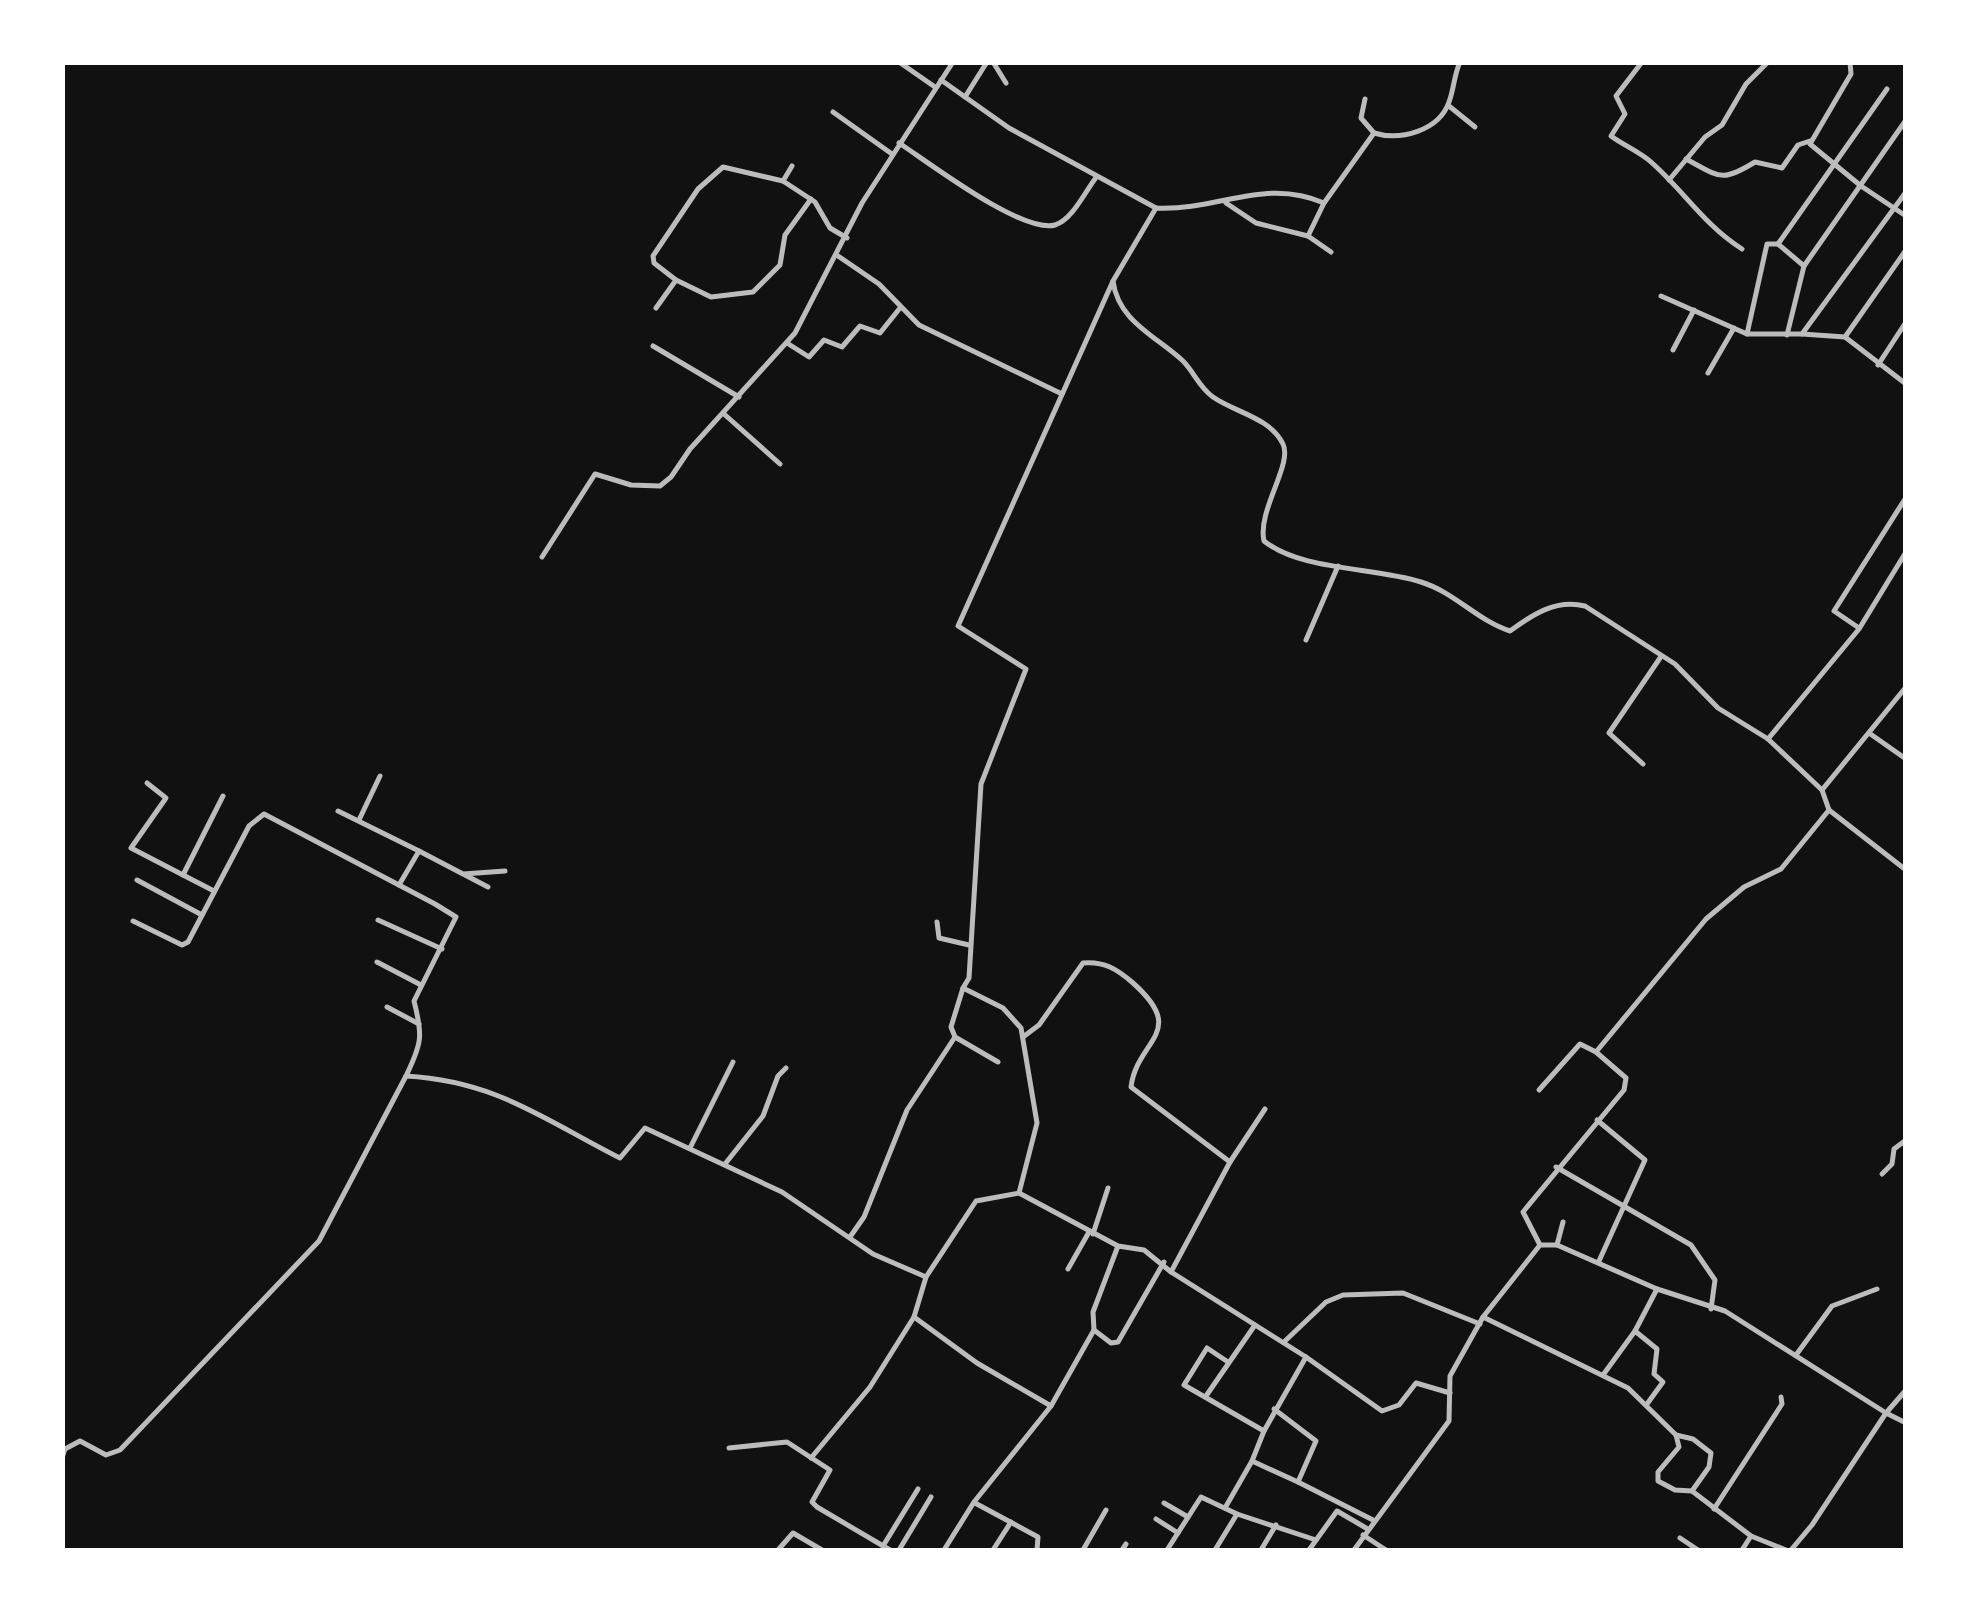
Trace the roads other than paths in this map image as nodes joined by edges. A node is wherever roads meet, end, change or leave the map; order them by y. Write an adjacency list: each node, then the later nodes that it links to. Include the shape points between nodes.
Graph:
1 (899, 62): 10 (street)
2 (953, 62): 8 (street)
3 (990, 62): 9 (street); 12 (street)
4 (1460, 62): 14 (street)
5 (1642, 62): 26 (street, via 1616,96 1625,114 1610,134)
6 (1768, 62): 22 (street, via 1722,125)
7 (1850, 62): 19 (street, via 1852,74)
8 (941, 80): 10 (street); 12 (street)
9 (1006, 83)
10 (935, 87): 20 (street)
11 (1886, 90): 23 (street)
12 (965, 97): 25 (street)
13 (1365, 98): 18 (street, via 1360,118)
14 (1449, 106): 17 (street); 18 (street, via 1412,134)
15 (834, 112): 21 (street)
16 (1906, 120): 28 (street)
17 (1476, 127)
18 (1374, 134): 32 (street)
19 (1810, 141): 22 (street, via 1782,168 1755,162 1724,178); 23 (street)
20 (899, 143): 21 (street); 25 (street, via 1037,225 1065,219)
21 (892, 154): 37 (street)
22 (1686, 159): 26 (street)
23 (1832, 164): 28 (street); 38 (street)
24 (792, 166): 27 (street)
25 (1095, 178): 33 (street)
26 (1669, 180): 39 (street, via 1710,229)
27 (784, 182): 30 (street); 44 (street, via 723,167 708,176 653,256)
28 (1860, 186): 34 (street); 43 (street)
29 (1906, 192): 34 (street)
30 (810, 199): 37 (street); 44 (street, via 784,235 780,265 754,292 712,297)
31 (1226, 202): 32 (street, via 1278,190); 33 (street); 36 (street, via 1256,223)
32 (1324, 203): 36 (street)
33 (1156, 208): 45 (street)
34 (1896, 210): 35 (street); 53 (street)
35 (1906, 216)
36 (1308, 236): 41 (street)
37 (846, 238): 42 (street)
38 (1778, 244): 43 (street); 52 (street, via 1768,244)
39 (1742, 249)
40 (1906, 250): 55 (street)
41 (1331, 252)
42 (838, 256): 48 (street); 56 (street)
43 (1804, 266): 54 (street)
44 (676, 280): 47 (street)
45 (1113, 281): 62 (street); 69 (street, via 1126,315 1185,363 1205,391 1281,440 1285,452 1262,520 1264,541 1290,556)
46 (1661, 296): 49 (street)
47 (656, 308)
48 (900, 308): 56 (street, via 880,333 860,326 842,347 824,340 808,356); 62 (street, via 919,325)
49 (1694, 310): 51 (street); 58 (street)
50 (1906, 322): 59 (street)
51 (1734, 328): 52 (street); 60 (street)
52 (1747, 334): 54 (street)
53 (1802, 334): 54 (street); 55 (street)
54 (1787, 336)
55 (1845, 336): 59 (street)
56 (787, 342): 63 (street)
57 (653, 346): 63 (street)
58 (1673, 350)
59 (1878, 365): 61 (street)
60 (1708, 373)
61 (1906, 384)
62 (1062, 394): 98 (street, via 958,626 1026,669 982,784)
63 (740, 396): 64 (street)
64 (724, 414): 65 (street); 68 (street, via 660,486 596,474)
65 (780, 464)
66 (1905, 499): 70 (street, via 1834,611)
67 (1906, 552): 70 (street)
68 (542, 557)
69 (1338, 566): 71 (street); 72 (street, via 1422,582 1510,631 1538,610 1585,606)
70 (1859, 629): 75 (street)
71 (1306, 640)
72 (1660, 658): 75 (street, via 1675,664 1718,708); 77 (street, via 1609,733)
73 (1906, 687): 74 (street)
74 (1869, 733): 76 (street); 80 (street)
75 (1768, 739): 80 (street)
76 (1906, 759)
77 (1642, 764)
78 (380, 776): 84 (street)
79 (147, 783): 88 (street, via 166,798 132,848)
80 (1822, 790): 82 (street)
81 (224, 796): 88 (street)
82 (1829, 810): 86 (street); 107 (street, via 1781,869 1744,887 1706,919)
83 (338, 811): 84 (street)
84 (359, 820): 85 (street)
85 (418, 851): 89 (street); 91 (street)
86 (1906, 870)
87 (505, 871): 89 (street)
88 (183, 874): 93 (street)
89 (463, 874): 92 (street)
90 (136, 880): 94 (street)
91 (399, 886): 93 (street, via 264,814 248,826); 99 (street, via 456,917)
92 (488, 887)
93 (214, 891): 94 (street)
94 (202, 915): 96 (street, via 182,945)
95 (378, 920): 99 (street)
96 (134, 921)
97 (937, 922): 98 (street, via 939,938)
98 (970, 946): 102 (street)
99 (442, 949): 101 (street)
100 (377, 962): 101 (street)
101 (420, 985): 104 (street, via 414,1001)
102 (963, 988): 105 (street, via 1015,1018); 106 (street)
103 (387, 1007): 104 (street)
104 (422, 1026): 111 (street)
105 (1023, 1036): 117 (street, via 1040,1025 1083,963 1111,966 1159,1015 1154,1045 1131,1087); 122 (street, via 1036,1123)
106 (955, 1037): 109 (street); 126 (street, via 907,1110)
107 (1596, 1052): 112 (street, via 1580,1044); 114 (street, via 1626,1078)
108 (733, 1062): 116 (street)
109 (998, 1062)
110 (786, 1068): 118 (street, via 763,1116)
111 (406, 1076): 116 (street, via 520,1101 620,1158 646,1128); 160 (street, via 319,1241 120,1450 106,1456 80,1441)
112 (1539, 1090)
113 (1266, 1109): 117 (street)
114 (1598, 1120): 119 (street); 123 (street, via 1645,1160)
115 (1906, 1140): 120 (street)
116 (690, 1148): 118 (street)
117 (1230, 1162): 133 (street)
118 (725, 1164): 126 (street)
119 (1556, 1167): 123 (street); 127 (street, via 1523,1212)
120 (1882, 1174)
121 (1108, 1188): 125 (street)
122 (1019, 1193): 125 (street); 134 (street, via 976,1201)
123 (1626, 1205): 130 (street); 137 (street, via 1691,1245 1715,1280)
124 (1562, 1222): 129 (street)
125 (1091, 1233): 128 (street); 132 (street)
126 (850, 1238): 134 (street, via 904,1271)
127 (1540, 1245): 129 (street); 139 (street)
128 (1118, 1246): 131 (street); 141 (street, via 1092,1312)
129 (1558, 1246): 130 (street)
130 (1599, 1261): 136 (street)
131 (1164, 1262): 133 (street); 141 (street, via 1118,1342)
132 (1068, 1268)
133 (1171, 1272): 140 (street)
134 (926, 1276): 138 (street)
135 (1877, 1289): 145 (street, via 1832,1306)
136 (1657, 1290): 137 (street); 142 (street)
137 (1710, 1310): 145 (street, via 1724,1311)
138 (914, 1317): 153 (street); 161 (street, via 870,1387)
139 (1481, 1320): 143 (street, via 1403,1293 1343,1295); 147 (street); 149 (street, via 1450,1376)
140 (1256, 1324): 143 (street); 146 (street)
141 (1094, 1330): 153 (street)
142 (1636, 1331): 147 (street); 152 (street, via 1656,1349 1654,1374 1663,1382)
143 (1284, 1341): 144 (street)
144 (1306, 1356): 149 (street, via 1382,1412 1399,1405 1416,1383); 154 (street)
145 (1796, 1356): 155 (street)
146 (1228, 1362): 150 (street); 150 (street, via 1210,1347 1192,1370 1184,1385)
147 (1603, 1375): 152 (street)
148 (1906, 1390): 155 (street)
149 (1450, 1393): 175 (street, via 1453,1415)
150 (1206, 1396): 157 (street)
151 (1780, 1397): 170 (street, via 1782,1404)
152 (1647, 1404): 158 (street)
153 (1051, 1406): 167 (street)
154 (1274, 1409): 157 (street); 163 (street, via 1316,1441)
155 (1886, 1412): 156 (street); 200 (street, via 1812,1526)
156 (1906, 1423)
157 (1264, 1431): 162 (street)
158 (1676, 1435): 165 (street, via 1693,1438 1711,1453); 165 (street, via 1678,1447 1656,1479)
159 (729, 1448): 161 (street, via 787,1442)
160 (62, 1458)
161 (811, 1458): 183 (street, via 830,1470 812,1502 816,1507)
162 (1252, 1461): 163 (street); 169 (street)
163 (1298, 1482): 175 (street)
164 (918, 1489): 183 (street)
165 (1692, 1491): 170 (street)
166 (931, 1496): 187 (street)
167 (974, 1502): 176 (street); 188 (street)
168 (1164, 1503): 173 (street)
169 (1224, 1508): 172 (street); 173 (street, via 1201,1497)
170 (1714, 1509): 180 (street)
171 (1106, 1510): 191 (street)
172 (1237, 1514): 177 (street); 193 (street)
173 (1188, 1517): 178 (street)
174 (1156, 1519): 178 (street)
175 (1373, 1520): 179 (street)
176 (1011, 1522): 189 (street); 190 (street, via 1038,1537)
177 (1276, 1525): 182 (street); 194 (street)
178 (1178, 1532): 192 (street)
179 (1365, 1532): 182 (street, via 1336,1511); 196 (street); 197 (street)
180 (1751, 1536): 199 (street); 200 (street)
181 (1680, 1538): 198 (street)
182 (1316, 1540): 195 (street)
183 (883, 1546): 186 (street)
184 (778, 1550): 185 (street, via 793,1533)
185 (822, 1550)
186 (890, 1550)
187 (899, 1550)
188 (944, 1550)
189 (994, 1550)
190 (1037, 1550)
191 (1083, 1550)
192 (1166, 1550)
193 (1215, 1550)
194 (1261, 1550)
195 (1309, 1550)
196 (1354, 1550)
197 (1386, 1550)
198 (1698, 1550)
199 (1742, 1550)
200 (1788, 1550)

